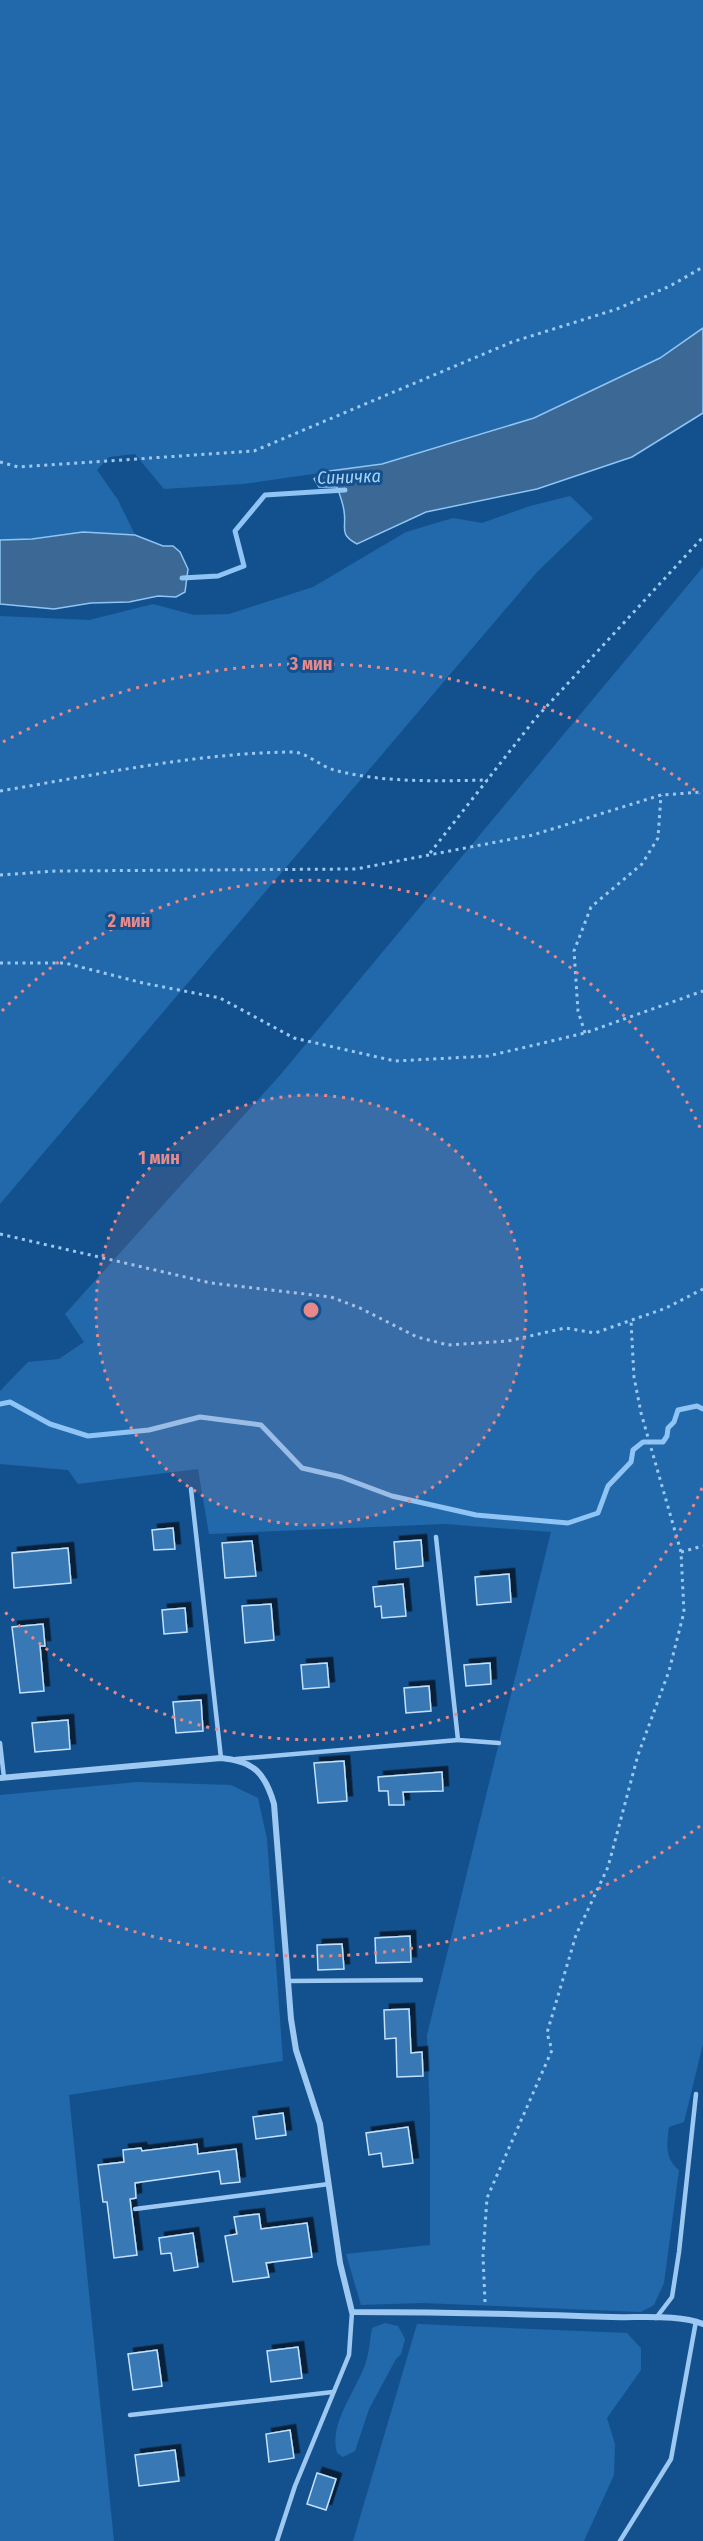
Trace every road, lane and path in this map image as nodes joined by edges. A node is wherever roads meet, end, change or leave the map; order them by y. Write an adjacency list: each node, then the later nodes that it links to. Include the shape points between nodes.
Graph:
1 (703, 267): 2 (path, via 617,309 512,342 254,451 18,467)
2 (0, 462)
3 (703, 537): 4 (path, via 535,719)
4 (488, 780): 5 (path, via 383,778 333,769 296,752 205,757); 8 (path)
5 (0, 791)
6 (703, 792): 7 (path)
7 (661, 795): 8 (path, via 533,835); 12 (path, via 658,838 642,864 591,907 574,951 578,1011)
8 (429, 854): 9 (path, via 356,869 56,871)
9 (0, 875)
10 (0, 963): 12 (path, via 65,963 220,998 294,1038 395,1062 488,1056)
11 (703, 991): 12 (path)
12 (585, 1033)
13 (0, 1234): 15 (path, via 211,1283 331,1297 417,1337 448,1345 508,1341 565,1328 595,1333)
14 (703, 1289): 15 (path)
15 (631, 1321): 19 (path, via 634,1377 644,1428)
16 (191, 1489): 23 (lane)
17 (436, 1537): 20 (lane)
18 (703, 1546): 19 (path)
19 (681, 1552): 32 (path, via 684,1612 669,1671 638,1755 608,1867 576,1935 547,2033 552,2050 487,2198 483,2256)
20 (458, 1740): 22 (lane); 24 (lane)
21 (0, 1743): 25 (lane)
22 (499, 1743)
23 (221, 1758): 24 (street); 25 (street)
24 (234, 1759): 27 (street, via 254,1766 268,1784 274,1804)
25 (2, 1778)
26 (421, 1980): 27 (lane)
27 (288, 1981): 29 (street, via 296,2050 320,2124)
28 (696, 2094): 33 (lane, via 672,2297)
29 (329, 2184): 30 (lane); 31 (street, via 339,2263)
30 (135, 2209)
31 (352, 2312): 32 (street); 36 (lane, via 349,2355)
32 (486, 2313): 33 (street)
33 (656, 2318): 34 (street)
34 (696, 2321): 35 (street); 39 (lane, via 671,2459)
35 (703, 2324)
36 (333, 2392): 37 (lane); 38 (lane)
37 (130, 2415)
38 (277, 2541)
39 (620, 2541)

